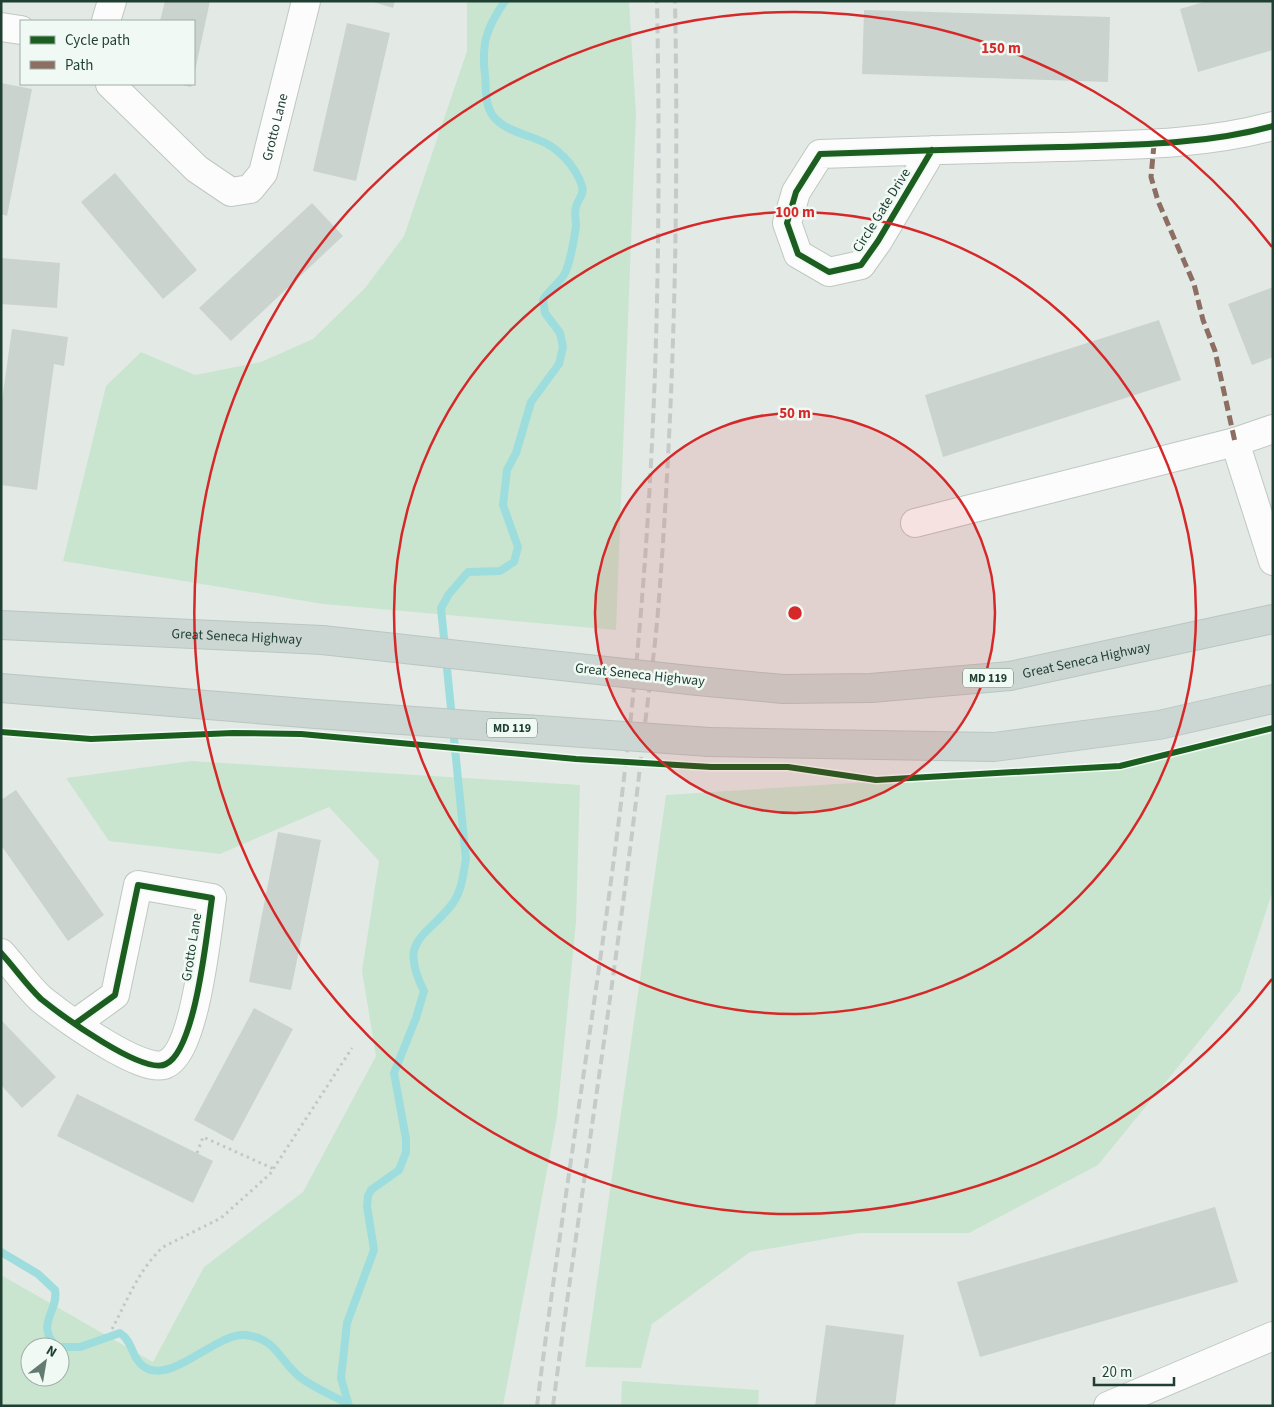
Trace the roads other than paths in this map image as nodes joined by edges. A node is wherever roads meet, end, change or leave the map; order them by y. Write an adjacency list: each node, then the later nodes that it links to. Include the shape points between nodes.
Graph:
1 (112, 1): 3 (street)
2 (306, 1): 6 (street, Grotto Lane, via 263,173 250,189 232,192 197,169)
3 (106, 20)
4 (1, 27): 5 (street)
5 (20, 30)
6 (111, 85)
7 (1273, 126): 8 (street, Circle Gate Drive, via 1239,135 1154,144)
8 (932, 150): 8 (street, Circle Gate Drive, via 820,154 796,192 787,223 798,254 829,272 860,265 878,241)
9 (1273, 430): 10 (street)
10 (1235, 442): 11 (street); 12 (street)
11 (915, 523)
12 (1273, 562)
13 (1273, 619): 14 (main road, Great Seneca Highway / MD 119, bridge, via 1010,676 871,688 812,689 783,689 322,640)
14 (1, 625)
15 (1, 688): 16 (main road, MD 119, bridge, via 709,742 994,747 1159,725)
16 (1273, 699)
17 (1, 953): 18 (street, Grotto Lane, via 41,998)
18 (76, 1023): 18 (street, Grotto Lane, via 132,1060 152,1067 167,1064 179,1052 193,1016 212,898 138,885 115,995)
19 (1273, 1336): 20 (street)
20 (1108, 1406)

